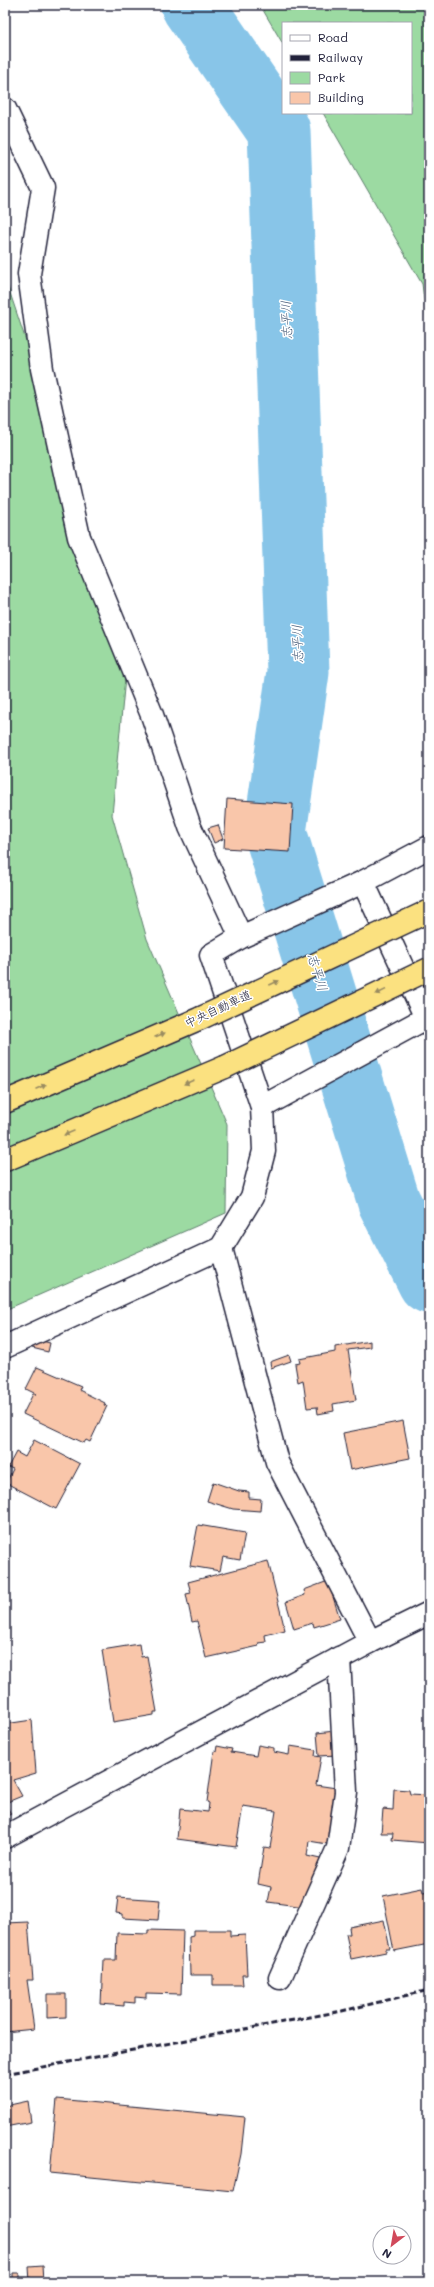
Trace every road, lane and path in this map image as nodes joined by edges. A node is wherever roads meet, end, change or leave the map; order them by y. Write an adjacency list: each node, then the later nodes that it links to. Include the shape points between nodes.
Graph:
1 (5, 109): 5 (street, via 43,188 29,274 42,369 79,537 152,715 190,827)
2 (429, 847): 3 (street)
3 (363, 882): 5 (street); 7 (street)
4 (429, 911): 8 (highway, 中央自動車道, one-way to 4, bridge, via 201,1018)
5 (241, 937): 9 (street, via 211,955)
6 (429, 969): 10 (highway, one-way to 10, bridge, via 224,1067)
7 (428, 1019): 9 (street)
8 (5, 1102)
9 (262, 1107): 11 (street, via 264,1151 252,1197)
10 (5, 1160)
11 (221, 1248): 12 (street); 14 (street, via 277,1462)
12 (5, 1346)
13 (429, 1613): 14 (street)
14 (370, 1642): 15 (street)
15 (339, 1658): 16 (street); 17 (street, via 346,1792 338,1848)
16 (5, 1837)
17 (280, 1978)

